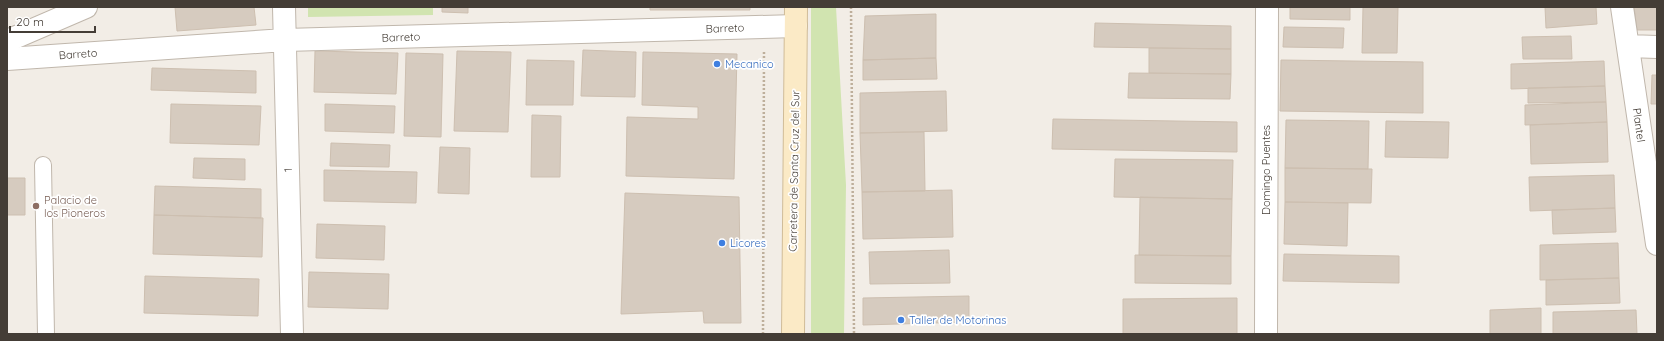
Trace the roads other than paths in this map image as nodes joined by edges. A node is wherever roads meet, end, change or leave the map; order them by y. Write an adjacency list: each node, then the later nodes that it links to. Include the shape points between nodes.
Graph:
1 (86, 7): 7 (street)
2 (284, 7): 6 (street, 1)
3 (1267, 7): 17 (street, Domingo Puentes)
4 (1622, 7): 8 (street, Plantel)
5 (796, 17): 6 (street, Barreto, via 764,27); 16 (main road, Carretera de Santa Cruz del Sur)
6 (285, 40): 10 (street, Barreto); 15 (street, 1)
7 (7, 41)
8 (1628, 46): 9 (street); 12 (street, Plantel)
9 (1657, 47)
10 (7, 59)
11 (43, 165): 14 (lane)
12 (1654, 203): 13 (street, Plantel)
13 (1657, 244)
14 (46, 334)
15 (292, 334)
16 (793, 334)
17 (1266, 334)

